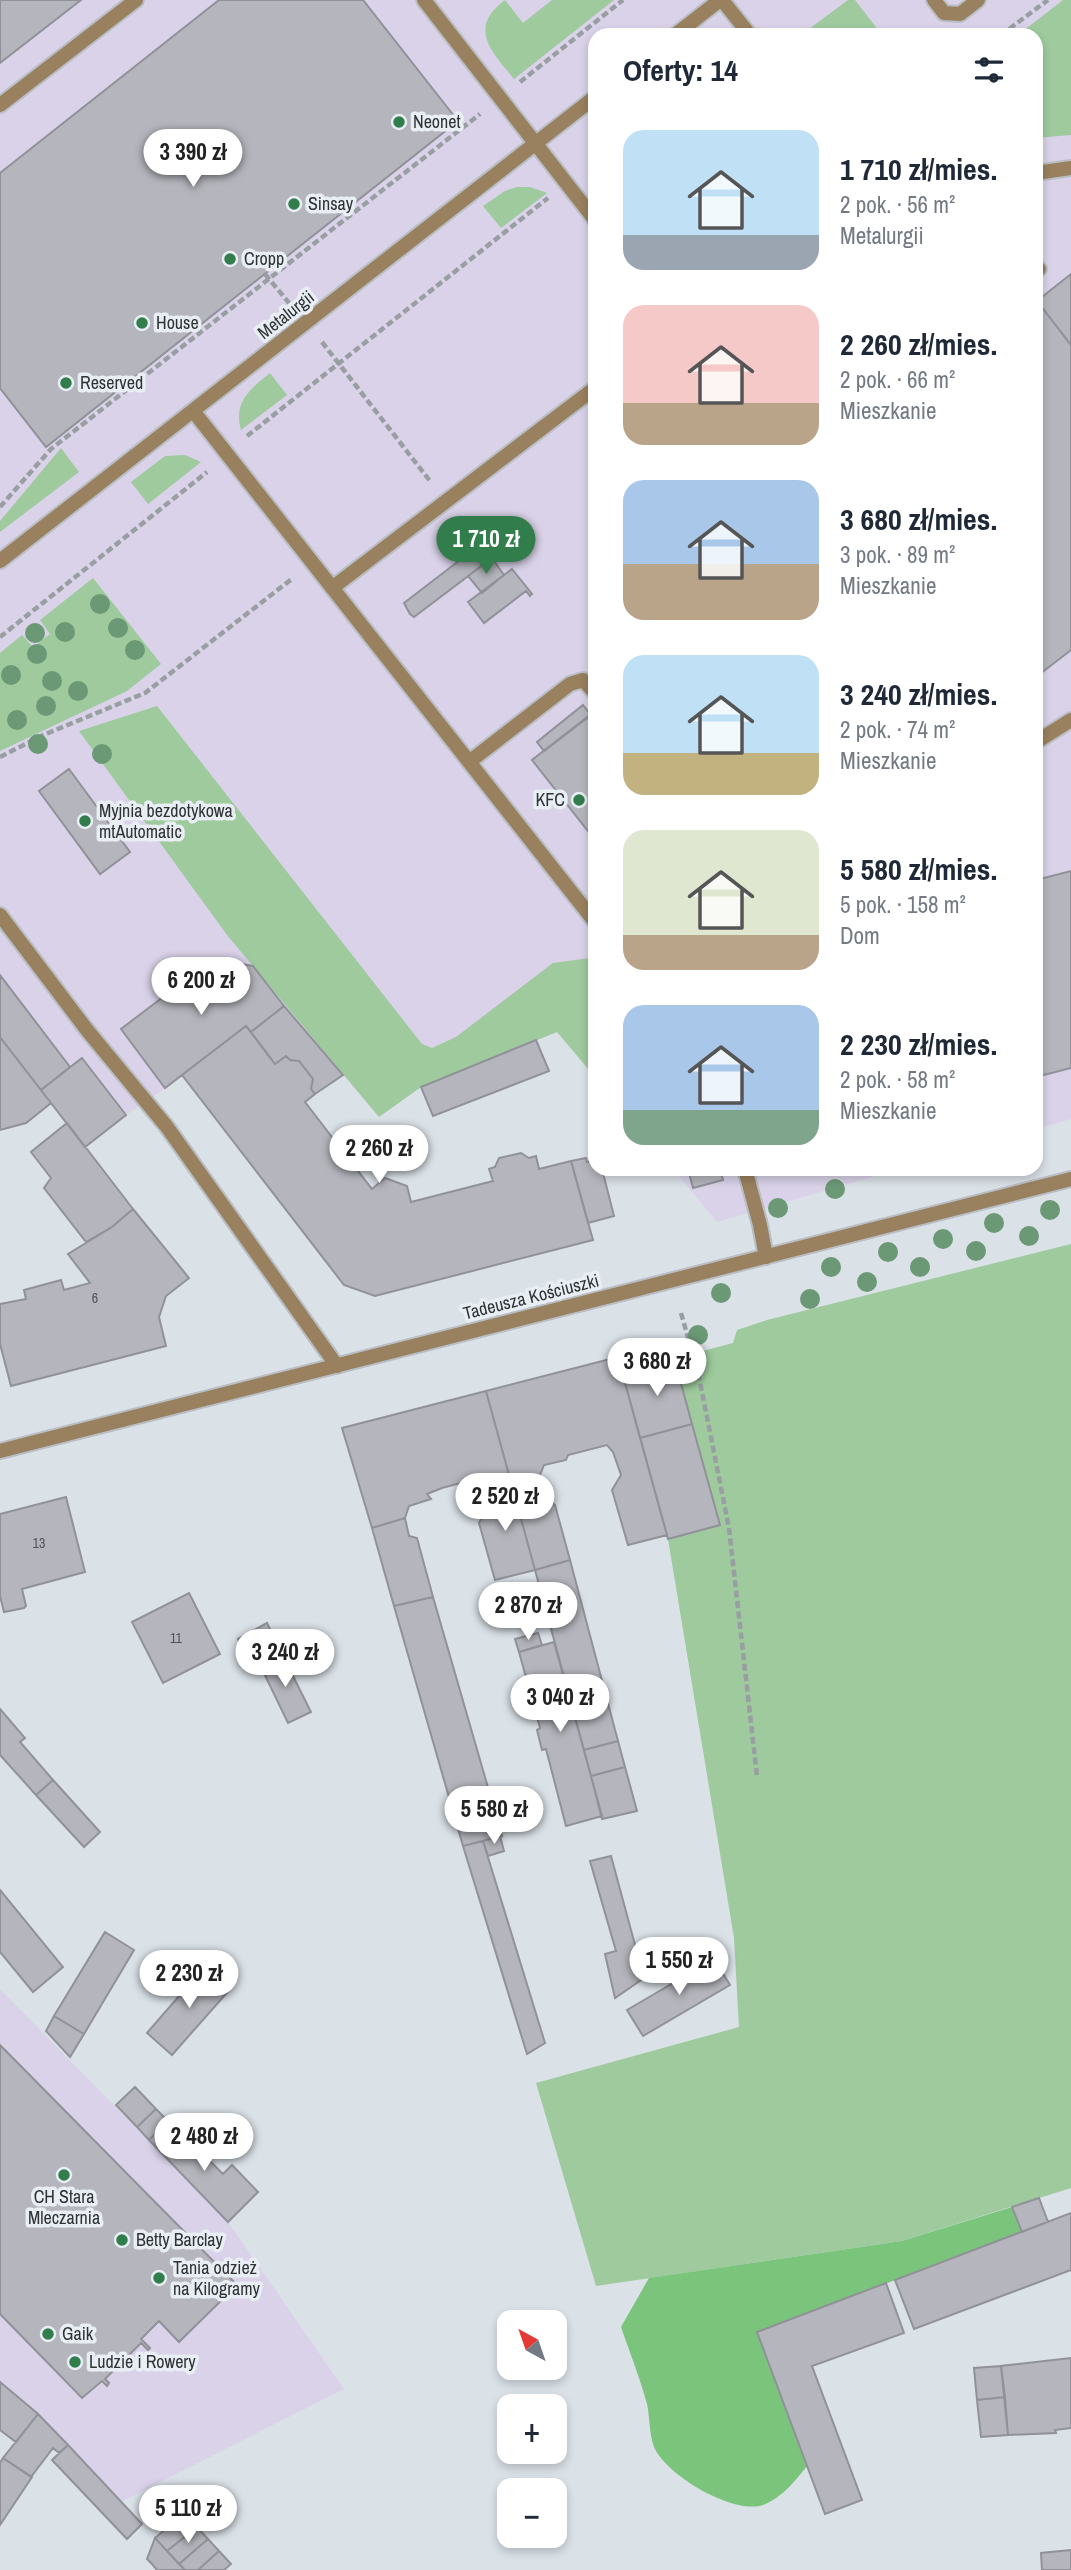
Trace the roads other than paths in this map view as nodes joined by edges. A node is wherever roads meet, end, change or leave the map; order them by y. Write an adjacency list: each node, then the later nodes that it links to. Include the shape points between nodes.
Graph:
1 (136, 0): 9 (street)
2 (424, 0): 10 (street)
3 (721, 0): 6 (street); 7 (street)
4 (934, 0): 5 (street, via 944,13 960,14)
5 (978, 0)
6 (684, 28)
7 (744, 28)
8 (588, 103): 10 (street, Metalurgii)
9 (0, 105)
10 (536, 144): 13 (street); 15 (street, Metalurgii)
11 (1071, 168): 12 (street)
12 (1043, 172)
13 (588, 211)
14 (588, 393): 17 (street)
15 (194, 412): 16 (street, Metalurgii); 17 (street)
16 (0, 561)
17 (332, 588): 21 (street)
18 (588, 685): 21 (street, via 583,680 570,684)
19 (1071, 720): 20 (street)
20 (1043, 738)
21 (469, 762): 22 (street)
22 (588, 907)
23 (0, 915): 27 (street, via 167,1127)
24 (747, 1176): 26 (street)
25 (1071, 1179): 26 (street, Tadeusza Kościuszki)
26 (766, 1257): 27 (street, Tadeusza Kościuszki)
27 (337, 1366): 28 (street, Tadeusza Kościuszki)
28 (0, 1451)

